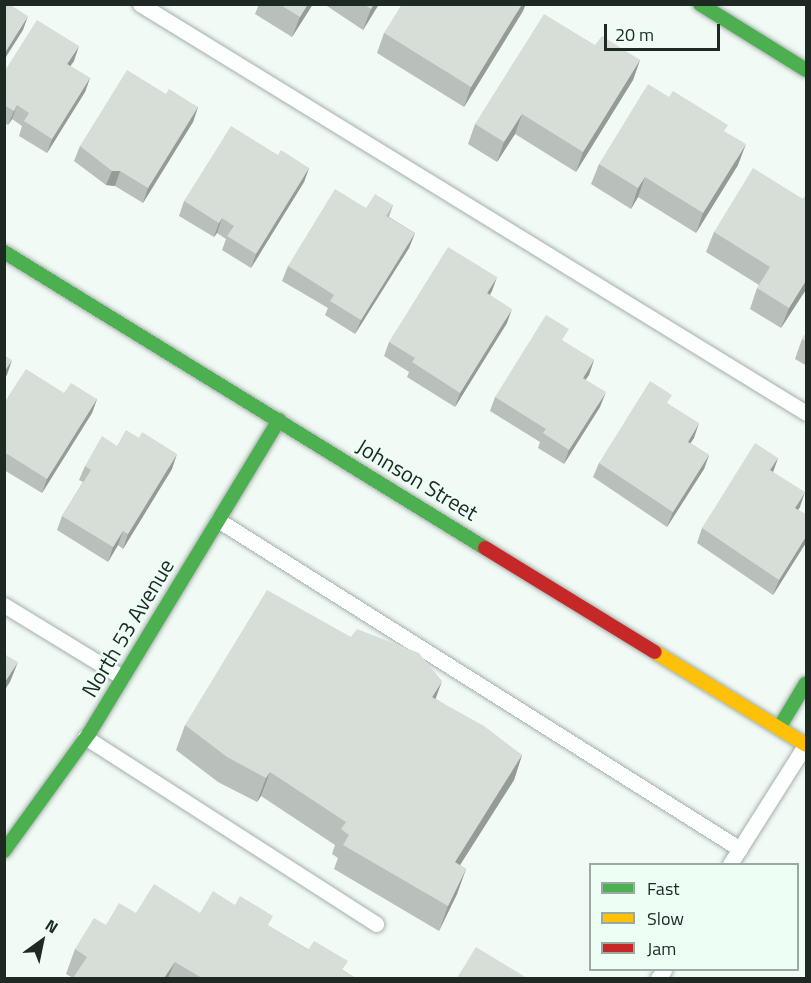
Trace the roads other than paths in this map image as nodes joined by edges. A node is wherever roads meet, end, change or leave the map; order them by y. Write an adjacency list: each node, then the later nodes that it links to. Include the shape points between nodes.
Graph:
1 (140, 4): 5 (lane)
2 (700, 4): 3 (street)
3 (807, 70)
4 (4, 252): 6 (street, Johnson Street)
5 (807, 413)
6 (279, 420): 7 (street, North 53 Avenue); 11 (street, Johnson Street)
7 (218, 520): 9 (street, North 53 Avenue); 14 (lane)
8 (4, 605): 9 (lane)
9 (122, 677): 12 (street, North 53 Avenue)
10 (807, 683): 11 (street)
11 (779, 728): 13 (street, Johnson Street)
12 (85, 737): 15 (street, North 53 Avenue); 17 (lane)
13 (806, 745): 14 (lane)
14 (740, 849): 16 (lane)
15 (4, 851)
16 (731, 863)
17 (376, 924)

